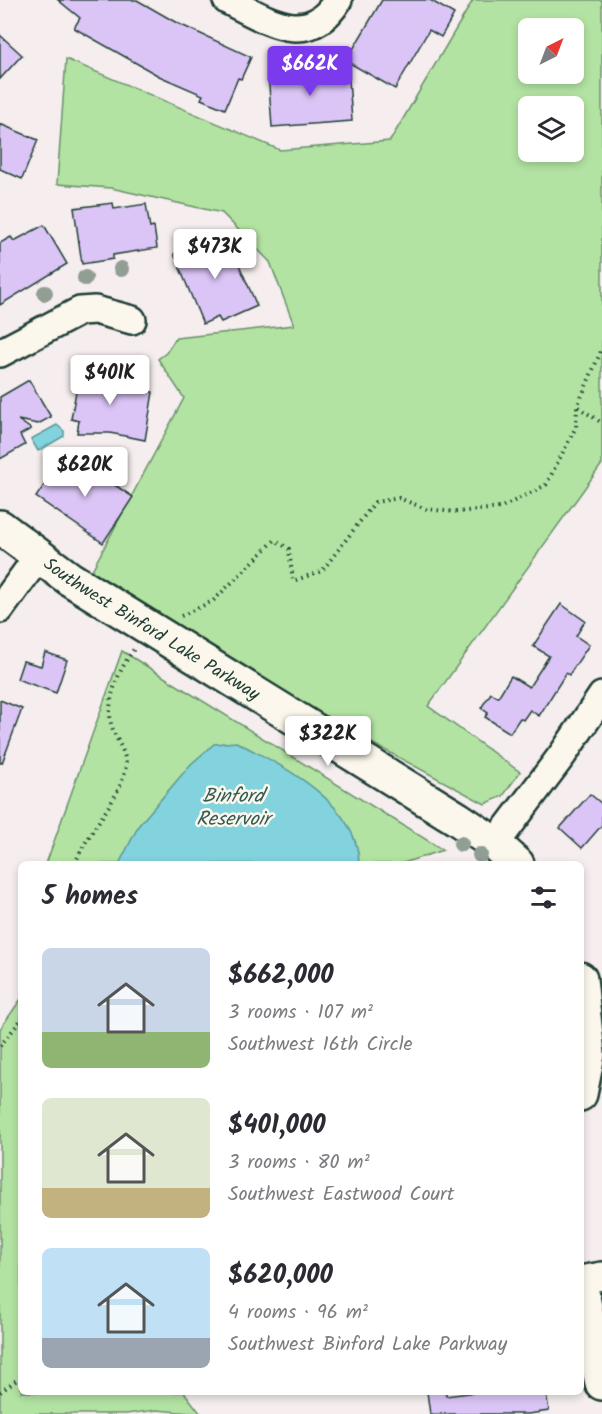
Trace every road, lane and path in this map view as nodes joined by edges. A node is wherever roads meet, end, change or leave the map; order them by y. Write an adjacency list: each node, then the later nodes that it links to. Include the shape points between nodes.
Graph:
1 (227, 0): 2 (street, via 289,28 319,22)
2 (338, 0)
3 (132, 320): 5 (street, via 95,310 80,311)
4 (602, 349): 6 (path)
5 (0, 353)
6 (577, 407): 7 (path); 11 (path, via 576,427 546,485 500,508 456,512 426,509 399,498 375,502 322,571 293,581 289,549 275,540 213,601)
7 (602, 423)
8 (0, 527): 9 (street, Southwest Binford Lake Parkway)
9 (37, 558): 10 (street); 14 (street, Southwest Binford Lake Parkway, via 362,758)
10 (0, 609)
11 (176, 620)
12 (135, 648): 15 (path, via 117,682 111,705 111,725 126,762 124,775)
13 (602, 696): 14 (street, via 563,754)
14 (506, 854)
15 (76, 861)
16 (584, 996): 17 (street)
17 (590, 1021): 20 (street)
18 (18, 1024): 19 (path)
19 (0, 1046)
20 (584, 1074)
21 (602, 1276): 22 (street)
22 (584, 1281)
23 (584, 1300): 25 (street)
24 (18, 1379): 26 (path)
25 (602, 1383)
26 (0, 1392)

